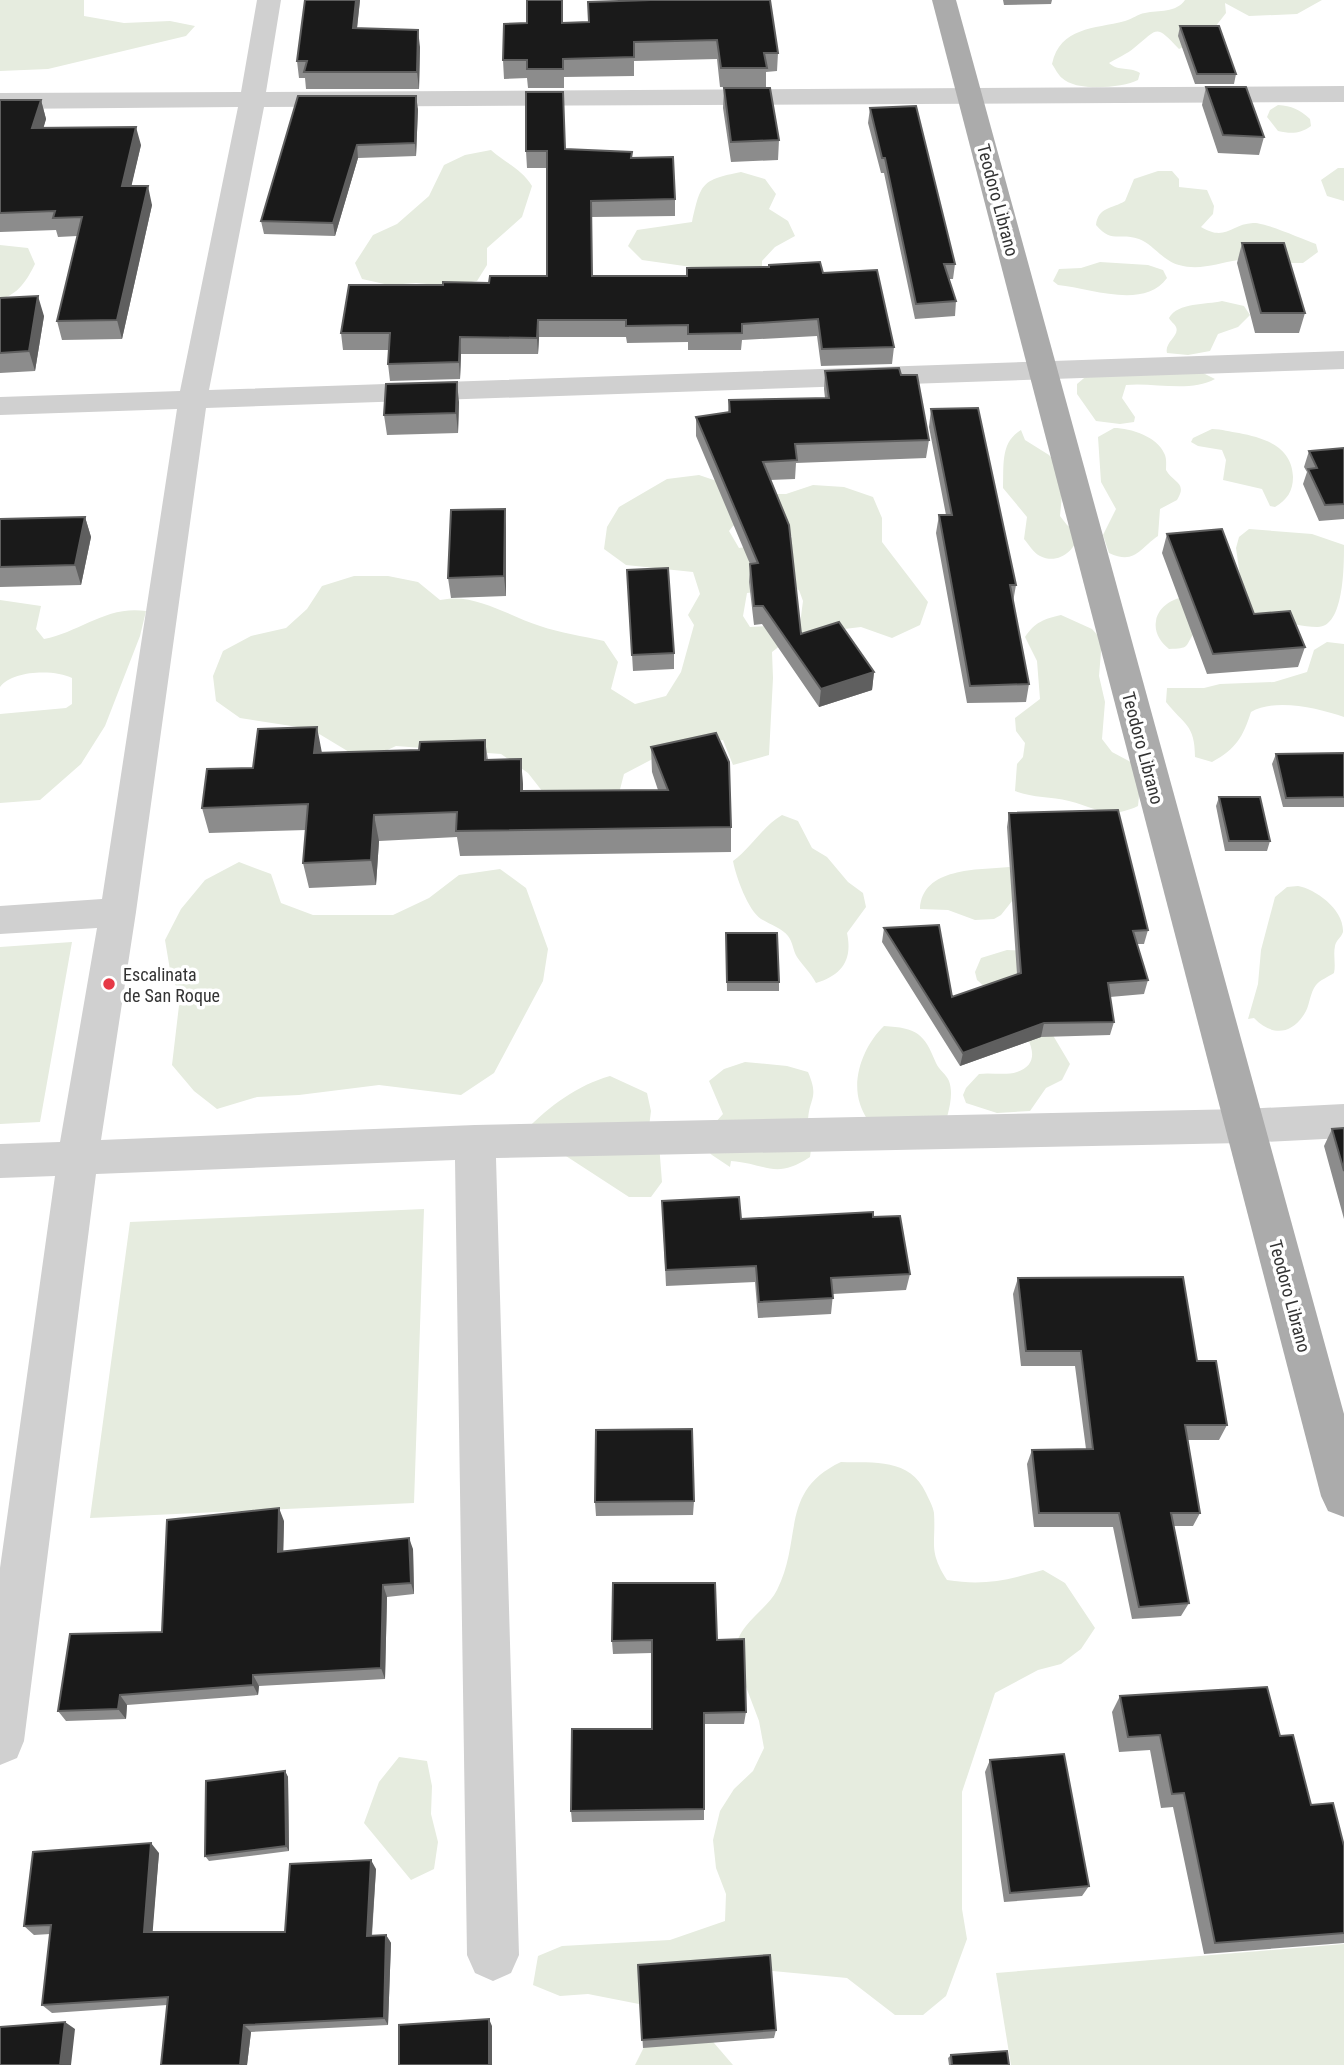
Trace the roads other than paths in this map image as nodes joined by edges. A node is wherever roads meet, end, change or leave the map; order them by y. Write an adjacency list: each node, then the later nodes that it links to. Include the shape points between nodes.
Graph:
1 (268, 0): 6 (street)
2 (944, 0): 4 (main road, Teodoro Librano)
3 (1344, 94): 4 (street)
4 (969, 95): 6 (street); 8 (main road, Teodoro Librano)
5 (0, 101): 6 (street)
6 (252, 102): 9 (street)
7 (1344, 360): 8 (street)
8 (1044, 370): 9 (street); 14 (main road, Teodoro Librano)
9 (194, 398): 10 (street); 11 (street)
10 (0, 406)
11 (118, 912): 12 (street); 16 (street)
12 (0, 920)
13 (1344, 1121): 14 (street)
14 (1243, 1126): 15 (street); 18 (main road, Teodoro Librano)
15 (475, 1142): 16 (street); 20 (street)
16 (78, 1156): 17 (street); 19 (street)
17 (0, 1161)
18 (1344, 1496)
19 (0, 1741)
20 (493, 1955)

